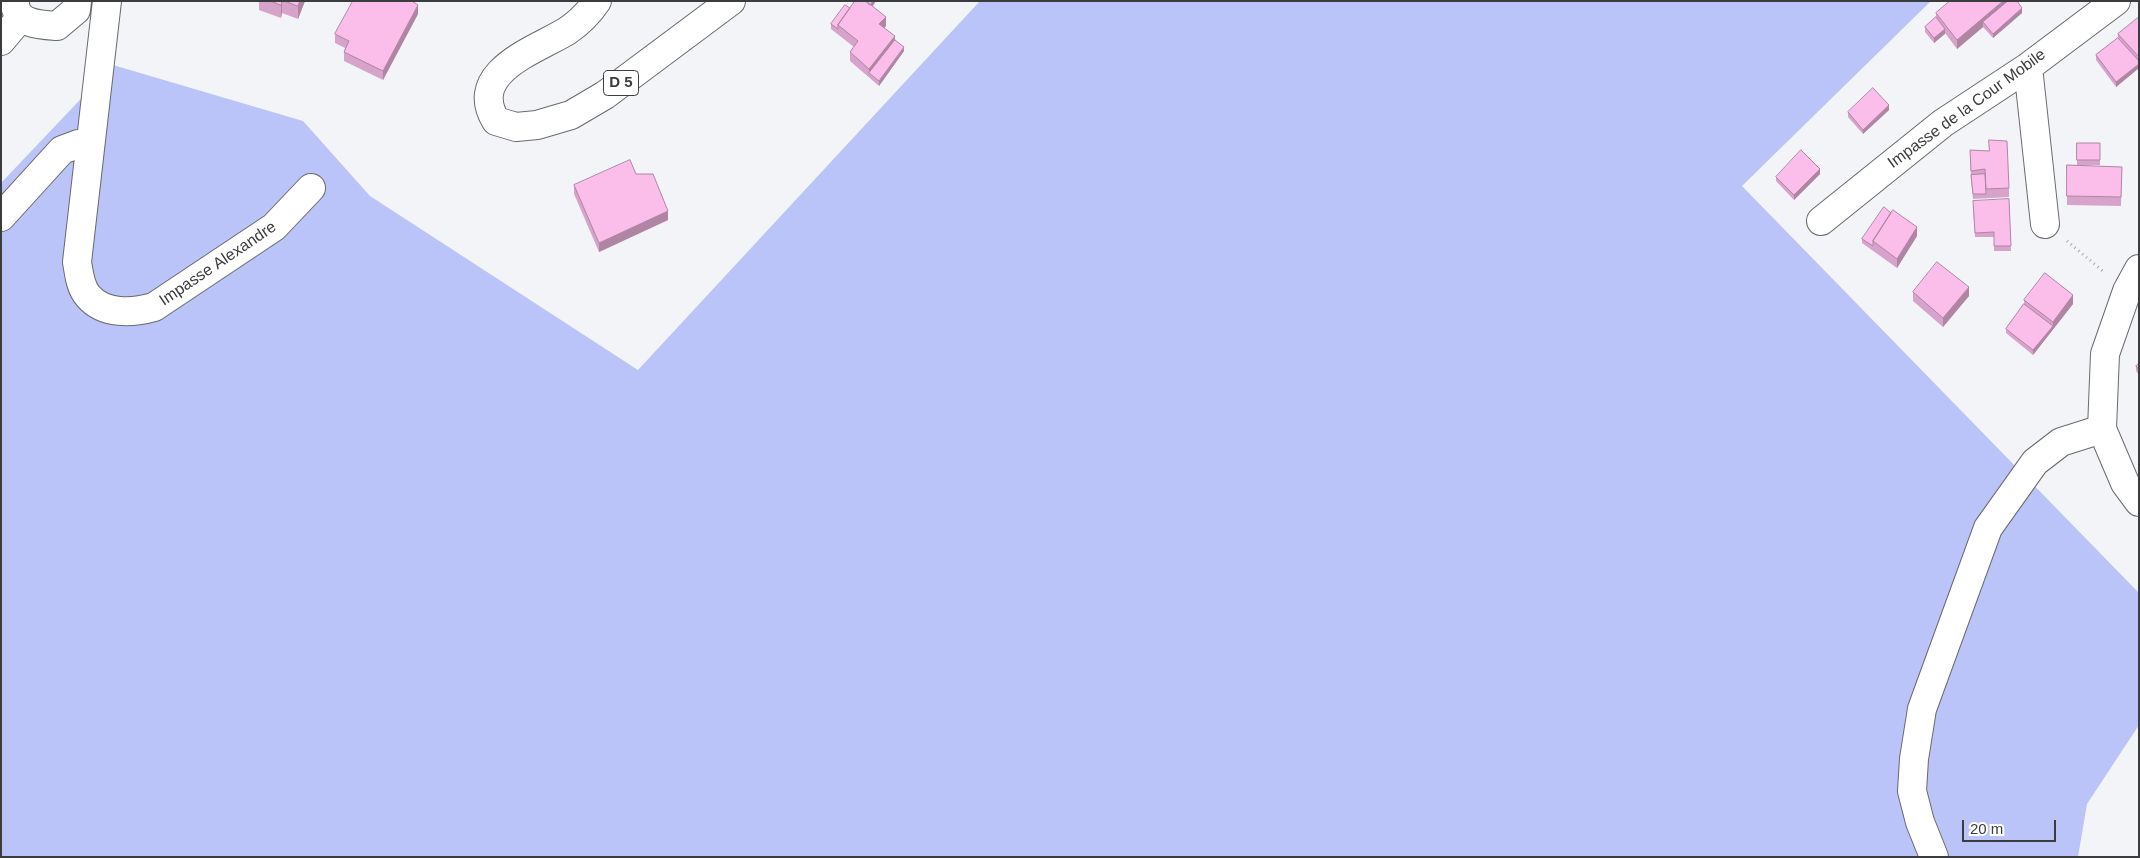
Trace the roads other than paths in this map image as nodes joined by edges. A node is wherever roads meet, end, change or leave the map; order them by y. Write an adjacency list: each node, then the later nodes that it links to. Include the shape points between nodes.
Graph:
1 (77, 1): 6 (street, via 76,10 57,26 31,24)
2 (106, 1): 9 (street, Impasse Alexandre)
3 (597, 1): 4 (street, D 5, via 588,14 567,30 534,47 496,76 488,109 496,121 516,127 537,125 571,115 605,95)
4 (731, 1)
5 (2116, 1): 8 (street, Impasse de la Cour Mobile)
6 (18, 9): 7 (street)
7 (1, 40)
8 (2028, 67): 12 (street, Impasse de la Cour Mobile, via 1943,123); 13 (street)
9 (90, 147): 10 (street, Impasse Alexandre, via 77,262 87,296 103,307 137,312 154,307 274,228); 11 (street, via 78,144 62,150)
10 (311, 188)
11 (1, 217)
12 (1821, 221)
13 (2045, 224)
14 (2135, 277): 15 (street, via 2105,354)
15 (2102, 429): 16 (street, via 2125,483); 17 (street, via 2061,442 2035,462 1988,528 1922,709 1912,791)
16 (2139, 502)
17 (1934, 857)

